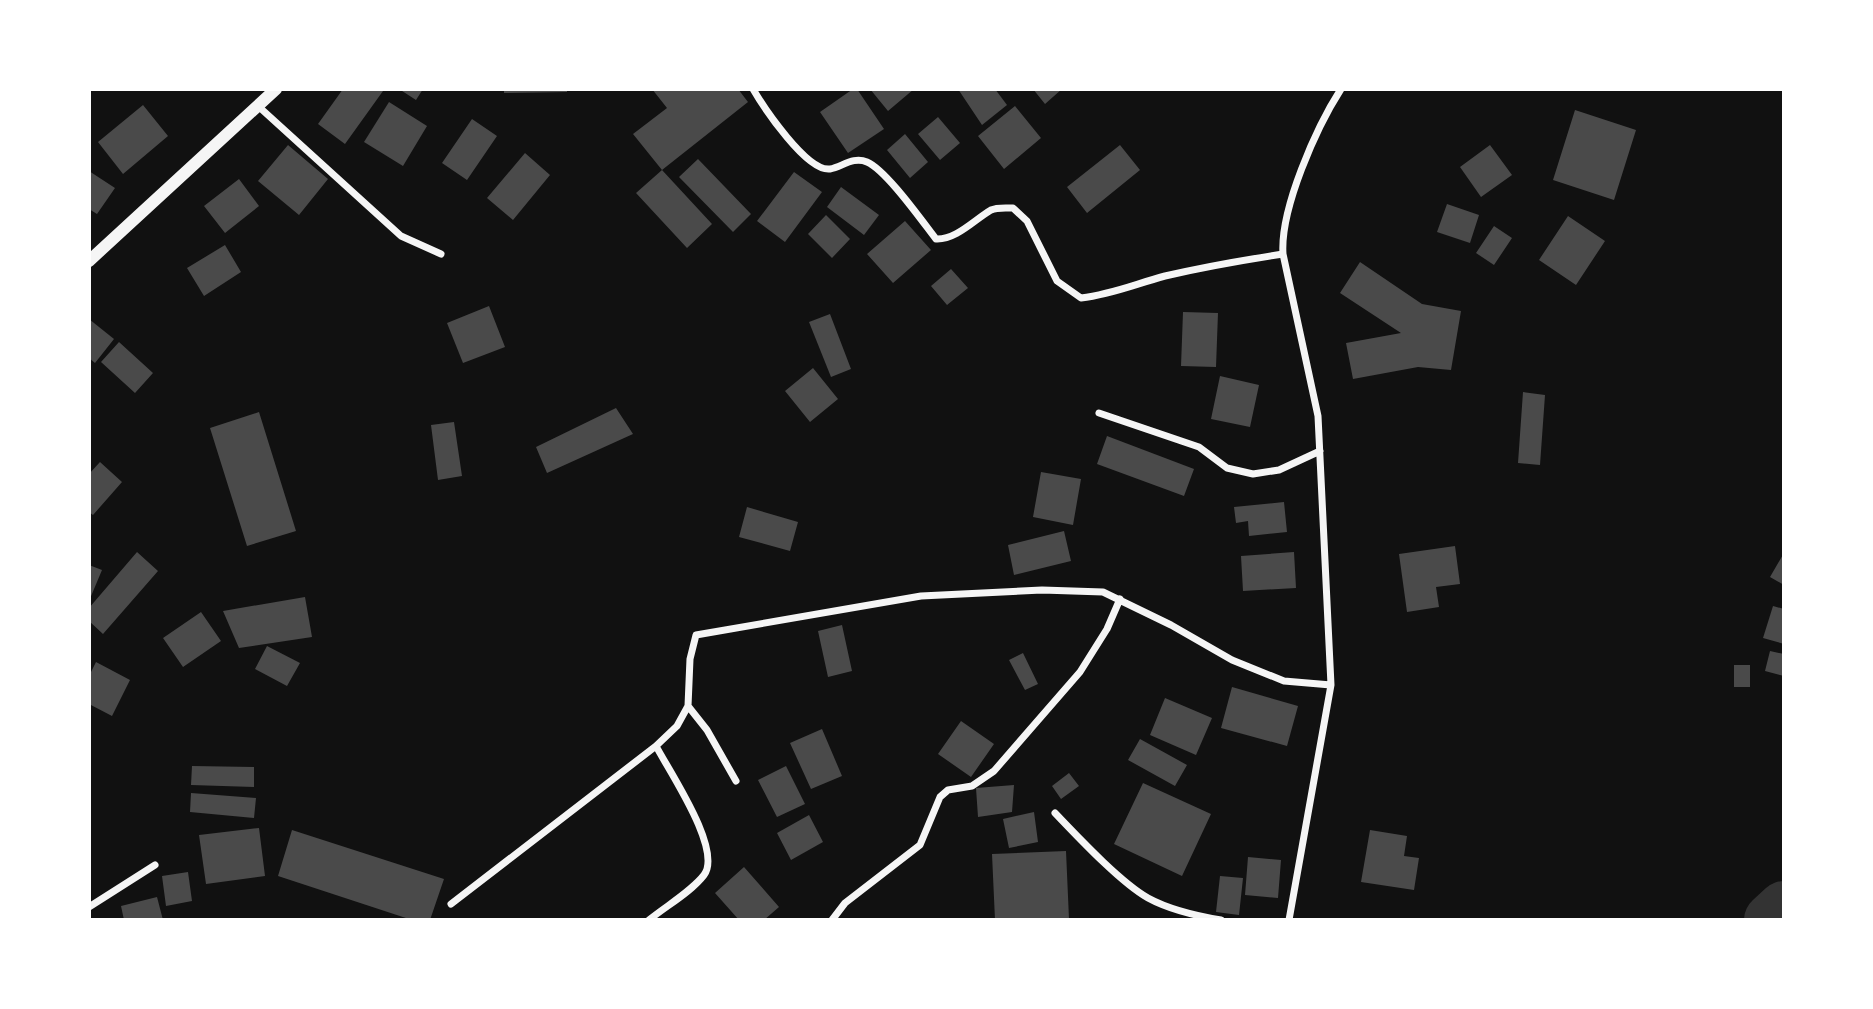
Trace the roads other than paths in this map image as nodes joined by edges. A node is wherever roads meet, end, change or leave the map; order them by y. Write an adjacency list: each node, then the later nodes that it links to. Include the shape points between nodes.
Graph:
1 (276, 89): 4 (street)
2 (753, 89): 6 (street, via 769,116 816,167 829,169 855,160 869,163 936,239 973,224 993,208 1013,208 1027,221 1057,281 1081,298)
3 (1341, 89): 6 (street, via 1291,200 1282,234)
4 (258, 106): 5 (street, via 401,236); 7 (street)
5 (441, 254)
6 (1283, 254): 9 (street, via 1318,416)
7 (89, 261)
8 (1100, 413): 9 (street, via 1199,447 1227,468 1254,474 1279,470)
9 (1320, 451): 11 (street)
10 (1120, 599): 11 (street, via 1232,660 1284,681); 12 (street, via 1102,592 1042,590 920,596 696,635); 20 (street, via 1080,672 994,771 972,786 948,790 940,797 920,845 845,903)
11 (1331, 685): 22 (street)
12 (688, 706): 13 (street, via 677,726); 14 (street)
13 (656, 746): 17 (street); 19 (street, via 705,836 709,857 705,874)
14 (736, 781)
15 (1055, 813): 21 (street, via 1147,898)
16 (155, 865): 18 (street)
17 (451, 904)
18 (89, 907)
19 (649, 920)
20 (832, 920)
21 (1221, 920)
22 (1289, 920)

